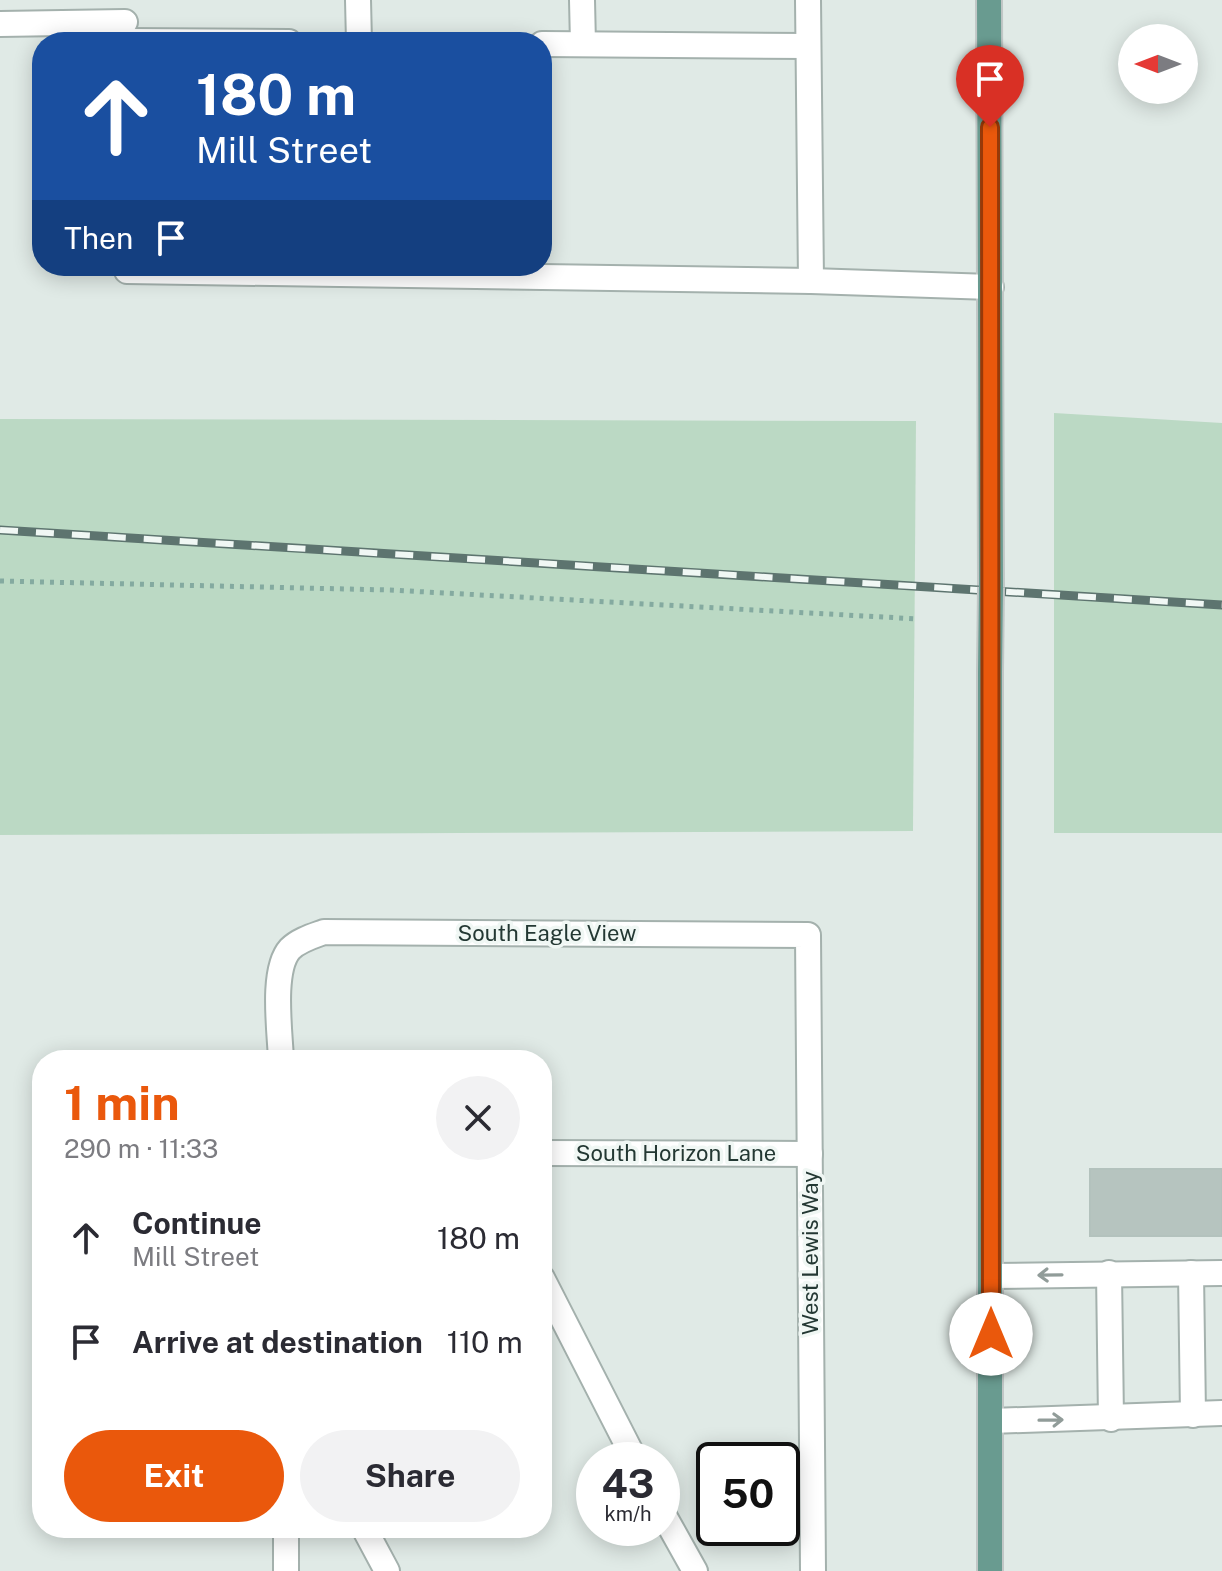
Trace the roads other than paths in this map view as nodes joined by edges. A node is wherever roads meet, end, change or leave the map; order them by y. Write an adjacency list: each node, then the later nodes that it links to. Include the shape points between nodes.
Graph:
1 (358, 0): 8 (street)
2 (582, 0): 10 (street)
3 (808, 0): 11 (street)
4 (989, 0): 14 (main road)
5 (0, 24): 6 (street)
6 (125, 26): 7 (street)
7 (186, 32)
8 (359, 32)
9 (552, 44): 10 (street)
10 (583, 44): 11 (street)
11 (808, 46): 13 (street)
12 (469, 276): 13 (street)
13 (811, 281): 14 (street)
14 (991, 287): 22 (main road, bridge)
15 (808, 935): 16 (street, South Eagle View, via 324,932 290,949 282,965); 18 (street, West Lewis Way)
16 (281, 1050)
17 (552, 1153): 18 (street, South Horizon Lane)
18 (810, 1154): 35 (street, West Lewis Way)
19 (1109, 1273): 20 (street); 22 (street, one-way to 22); 26 (street)
20 (1191, 1273): 21 (street); 25 (street)
21 (1222, 1273)
22 (992, 1276): 27 (main road)
23 (552, 1298): 28 (street)
24 (1222, 1413): 25 (street)
25 (1193, 1415): 26 (street)
26 (1111, 1419): 27 (street, one-way to 26)
27 (991, 1421): 36 (main road)
28 (626, 1442)
29 (286, 1538): 32 (street)
30 (369, 1538): 33 (street)
31 (680, 1544): 34 (street)
32 (286, 1571)
33 (387, 1571)
34 (695, 1571)
35 (813, 1571)
36 (990, 1571)

